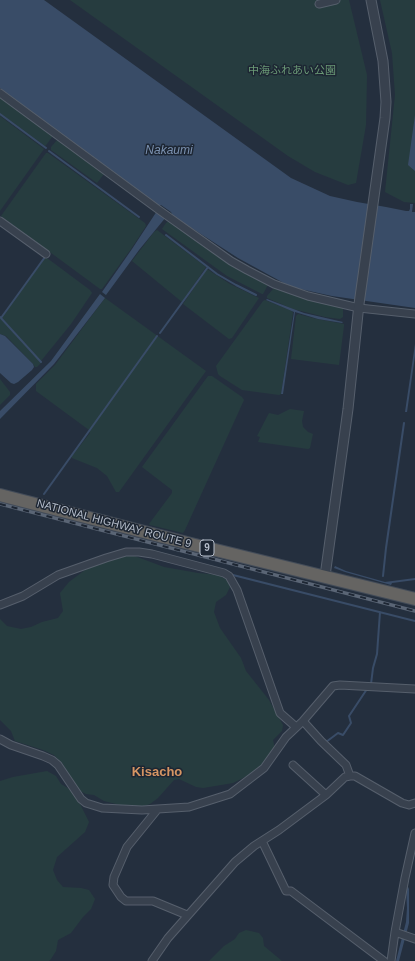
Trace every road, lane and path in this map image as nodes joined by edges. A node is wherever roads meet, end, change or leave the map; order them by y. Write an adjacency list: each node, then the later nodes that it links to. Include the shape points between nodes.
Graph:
1 (336, 0): 3 (street)
2 (371, 0): 7 (street, via 384,61 386,102)
3 (319, 4)
4 (0, 93): 7 (street, via 231,261 274,284 308,296)
5 (0, 221): 6 (street)
6 (46, 254)
7 (359, 306): 8 (street); 10 (street)
8 (415, 314)
9 (0, 494): 10 (highway, NATIONAL HIGHWAY ROUTE 9 / 9)
10 (325, 576): 11 (highway, NATIONAL HIGHWAY ROUTE 9 / 9)
11 (415, 599)
12 (0, 605): 15 (street, via 23,596 58,574 126,552 152,554 227,574 237,590 280,713)
13 (415, 689): 14 (street, via 337,685 330,689)
14 (303, 721): 15 (street); 18 (street, via 346,765)
15 (296, 727): 21 (street, via 264,768 230,794 189,807)
16 (0, 739): 21 (street, via 52,760 86,803 102,808)
17 (293, 765): 19 (street)
18 (350, 776): 19 (street); 20 (street, via 359,778 402,803)
19 (326, 795): 23 (street)
20 (415, 804)
21 (157, 810): 24 (street, via 127,847 114,877 114,885 126,901 154,901)
22 (415, 833): 25 (street, via 405,878)
23 (262, 841): 24 (street, via 235,862); 27 (street, via 286,891 291,891)
24 (187, 915): 26 (street)
25 (405, 936): 28 (street)
26 (152, 961)
27 (384, 961)
28 (391, 961)

